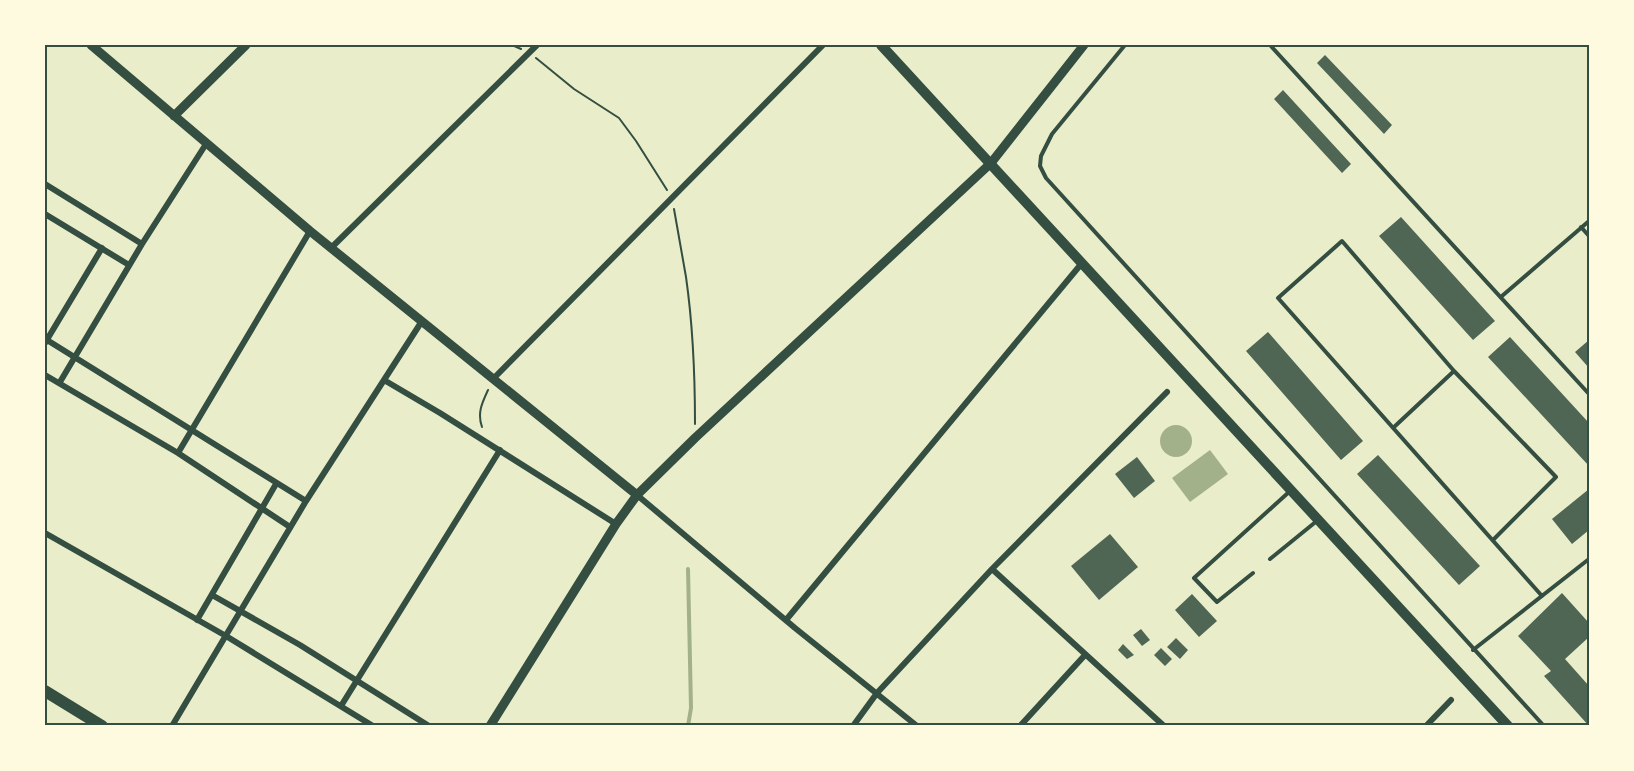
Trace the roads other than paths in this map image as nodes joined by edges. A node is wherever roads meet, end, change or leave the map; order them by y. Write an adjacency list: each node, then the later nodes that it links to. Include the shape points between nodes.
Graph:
1 (91, 45): 9 (street)
2 (246, 45): 9 (street)
3 (537, 45): 20 (street)
4 (823, 45): 29 (street)
5 (881, 45): 11 (main road)
6 (1084, 45): 11 (street)
7 (1125, 45): 58 (lane, via 1052,134 1041,156 1040,166 1046,177)
8 (1270, 45): 23 (lane)
9 (174, 116): 10 (street)
10 (206, 144): 16 (street); 18 (street)
11 (991, 164): 21 (main road); 40 (street)
12 (45, 184): 18 (street)
13 (45, 214): 19 (street)
14 (1589, 220): 15 (lane)
15 (1581, 227): 17 (lane); 23 (lane)
16 (310, 231): 20 (street); 35 (street)
17 (1589, 236)
18 (142, 244): 22 (street)
19 (102, 248): 22 (street); 25 (street)
20 (331, 248): 24 (street)
21 (1082, 263): 39 (main road); 56 (street)
22 (129, 265): 26 (street)
23 (1502, 296): 33 (lane)
24 (422, 321): 29 (street); 30 (street)
25 (46, 341): 26 (street)
26 (75, 357): 31 (street); 35 (street)
27 (1454, 370): 34 (lane); 34 (lane, via 1342,241 1278,298); 47 (lane, via 1556,477)
28 (45, 375): 31 (street)
29 (493, 379): 40 (street)
30 (384, 380): 36 (street); 41 (street)
31 (60, 382): 37 (street)
32 (1167, 392): 50 (street)
33 (1589, 394)
34 (1393, 428): 47 (lane)
35 (191, 429): 37 (street); 38 (street)
36 (500, 450): 44 (street); 60 (street)
37 (178, 453): 42 (street)
38 (276, 483): 41 (street); 42 (street)
39 (1292, 489): 43 (main road); 51 (lane, via 1194,578 1217,602)
40 (637, 495): 44 (street); 56 (street)
41 (306, 501): 45 (street)
42 (262, 509): 45 (street); 52 (street)
43 (1319, 519): 49 (lane); 75 (main road)
44 (616, 524): 69 (street)
45 (291, 527): 54 (street)
46 (45, 533): 55 (street)
47 (1493, 540): 53 (lane)
48 (1589, 559): 53 (lane)
49 (1270, 560)
50 (992, 569): 59 (street); 62 (street)
51 (1254, 573)
52 (212, 595): 54 (street); 55 (street)
53 (1542, 596): 58 (lane)
54 (240, 612): 57 (street); 60 (street)
55 (197, 620): 57 (street)
56 (786, 620): 62 (street)
57 (226, 636): 64 (street); 66 (street)
58 (1473, 650): 76 (lane)
59 (1084, 655): 72 (street); 73 (street)
60 (356, 682): 64 (street); 68 (street)
61 (45, 691): 65 (main road)
62 (876, 693): 70 (street); 71 (street)
63 (1451, 700): 74 (street)
64 (341, 706): 67 (street)
65 (102, 726)
66 (172, 726)
67 (373, 726)
68 (429, 726)
69 (490, 726)
70 (853, 726)
71 (917, 726)
72 (1020, 726)
73 (1164, 726)
74 (1426, 726)
75 (1508, 726)
76 (1544, 726)

